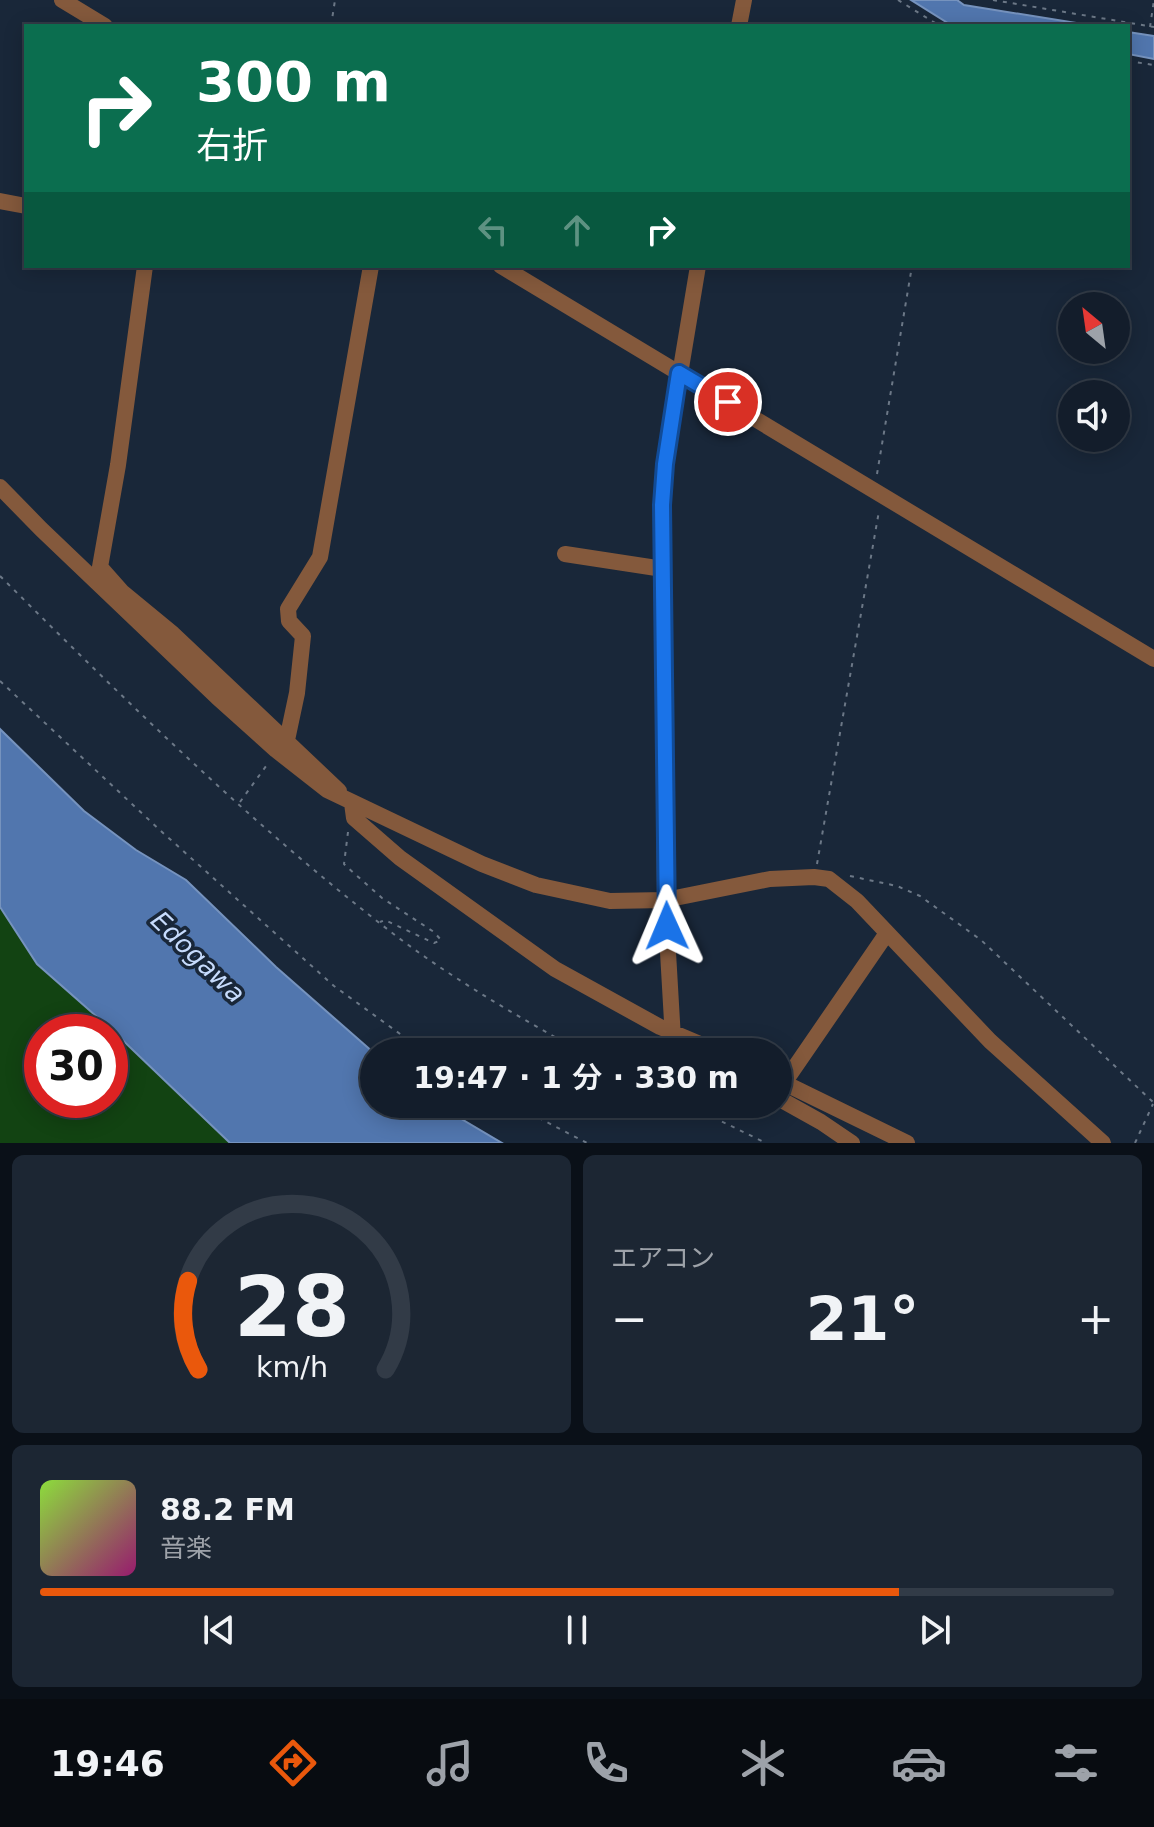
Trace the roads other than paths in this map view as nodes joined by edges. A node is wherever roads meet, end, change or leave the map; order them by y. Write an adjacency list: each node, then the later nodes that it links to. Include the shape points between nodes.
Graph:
1 (62, 0): 3 (street)
2 (744, 0): 4 (street)
3 (102, 24)
4 (739, 24)
5 (0, 201): 6 (street)
6 (24, 206)
7 (145, 268): 15 (street, via 100,567)
8 (371, 268): 18 (street, via 320,557 288,609 289,621 303,636 297,693)
9 (504, 268): 11 (street)
10 (698, 268): 11 (street)
11 (679, 373): 14 (street, via 665,464); 17 (street)
12 (0, 487): 16 (street)
13 (565, 554): 14 (street)
14 (663, 569): 20 (street)
15 (122, 592): 16 (street); 18 (street, via 173,634)
16 (137, 621): 18 (street)
17 (1154, 659)
18 (282, 745): 19 (street, via 314,782)
19 (350, 807): 20 (street, via 536,885 610,901); 22 (street, via 400,858 555,969)
20 (665, 900): 21 (street, via 770,879 829,879); 22 (street)
21 (887, 933): 25 (street); 30 (street, via 990,1041)
22 (673, 1031): 23 (street); 24 (street)
23 (674, 1038)
24 (688, 1038)
25 (792, 1070)
26 (792, 1092): 29 (street)
27 (792, 1097): 28 (street)
28 (852, 1143)
29 (907, 1143)
30 (1103, 1143)

